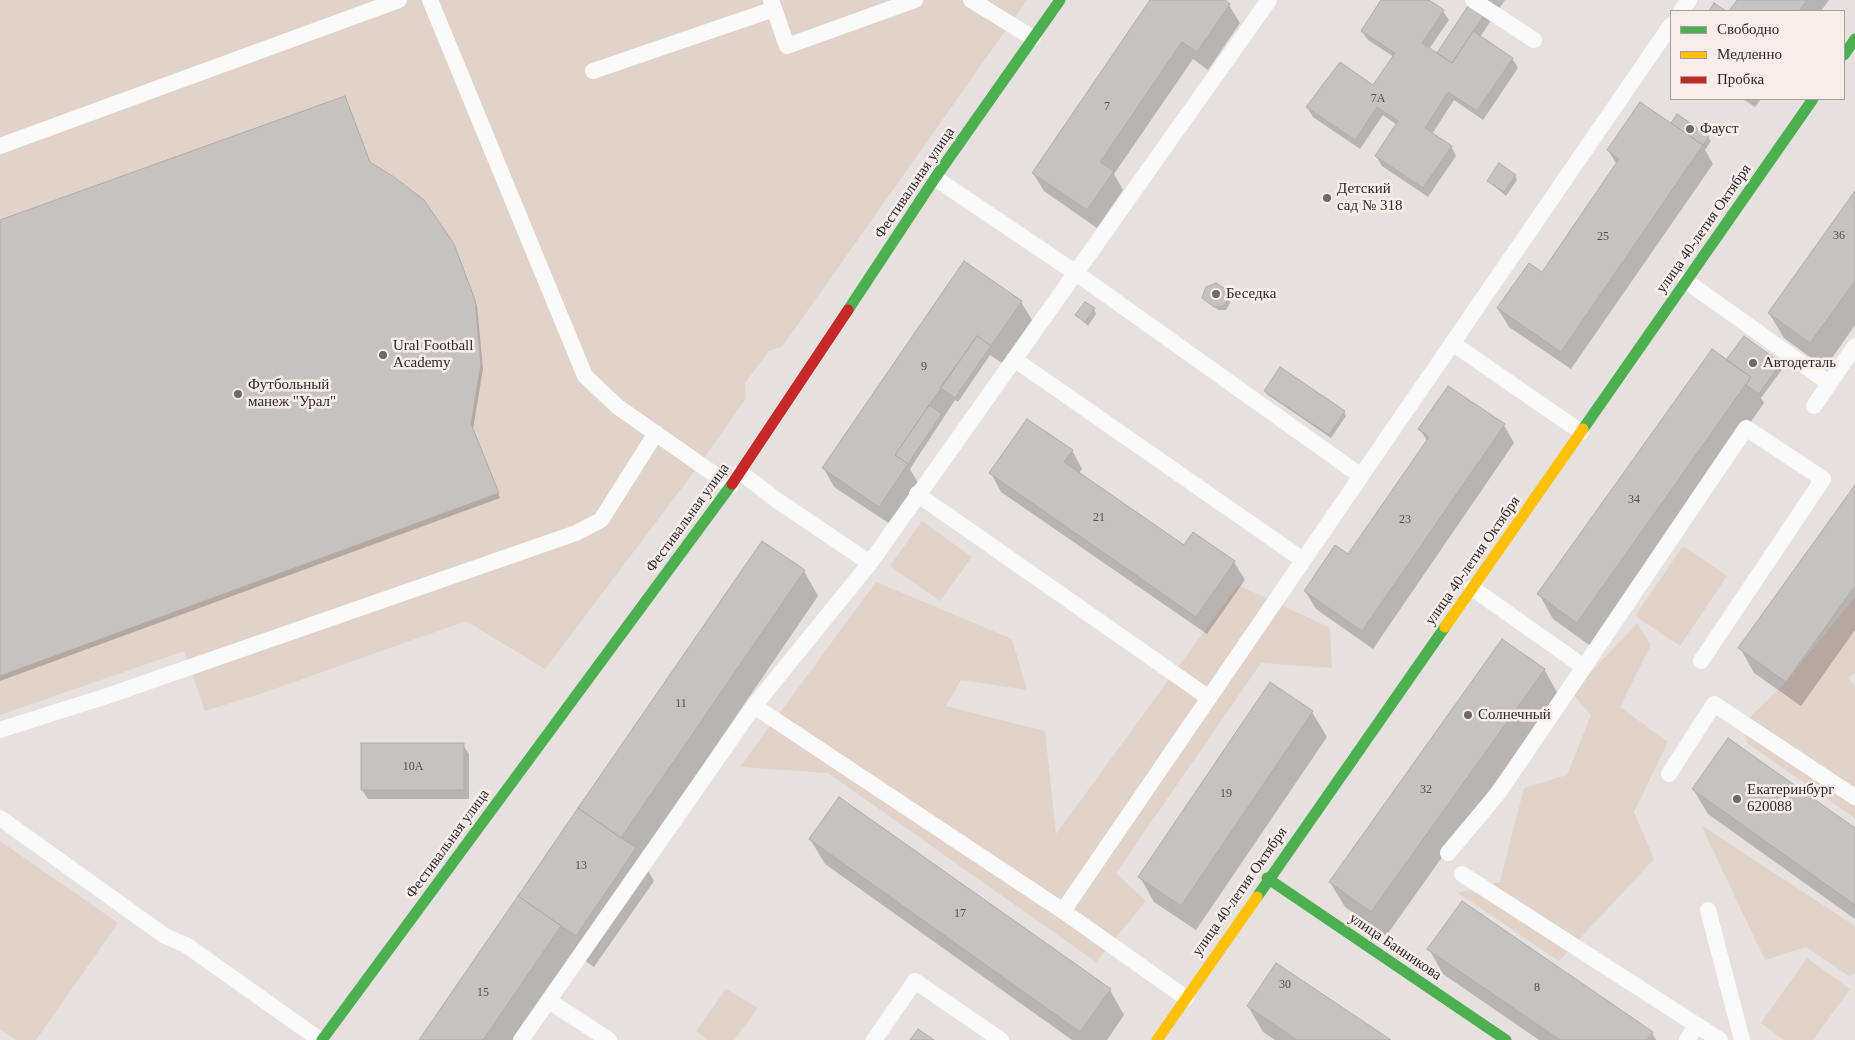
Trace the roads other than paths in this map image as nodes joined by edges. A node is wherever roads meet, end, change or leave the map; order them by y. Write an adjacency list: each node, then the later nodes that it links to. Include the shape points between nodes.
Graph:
1 (399, 0): 16 (lane)
2 (430, 0): 26 (lane, via 585,376 618,407)
3 (915, 0): 8 (lane, via 787,46)
4 (971, 0): 10 (lane)
5 (1060, 0): 10 (street, Фестивальная улица)
6 (1269, 0): 18 (lane)
7 (1473, 0): 12 (lane)
8 (772, 4): 14 (lane)
9 (1670, 26): 20 (lane)
10 (1033, 38): 17 (street, Фестивальная улица)
11 (1855, 39): 13 (street)
12 (1534, 40)
13 (1845, 54)
14 (593, 71)
15 (1812, 100): 19 (street, улица 40-летия Октября)
16 (0, 146)
17 (935, 178): 18 (lane); 27 (street, Фестивальная улица)
18 (1076, 273): 22 (lane); 28 (lane)
19 (1686, 281): 23 (lane); 25 (street, улица 40-летия Октября)
20 (1452, 343): 25 (lane); 28 (lane)
21 (1855, 346): 23 (lane)
22 (1014, 359): 30 (lane); 31 (lane)
23 (1829, 383): 24 (lane)
24 (1814, 406)
25 (1581, 432): 33 (street, улица 40-летия Октября)
26 (656, 433): 29 (lane); 38 (lane, via 601,520 576,533)
27 (740, 472): 29 (street, Фестивальная улица); 32 (lane)
28 (1361, 476): 31 (lane)
29 (731, 486): 50 (street, Фестивальная улица)
30 (917, 494): 32 (lane); 36 (lane)
31 (1303, 560): 36 (lane)
32 (870, 563): 37 (lane)
33 (1472, 588): 35 (lane); 44 (street, улица 40-летия Октября)
34 (1702, 661): 35 (lane, via 1824,479 1746,428)
35 (1584, 667): 42 (lane, via 1499,792)
36 (1209, 698): 46 (lane)
37 (754, 706): 46 (lane); 48 (lane)
38 (0, 730)
39 (1670, 774): 40 (lane, via 1714,704)
40 (1855, 797)
41 (0, 818): 50 (lane, via 165,936 186,945)
42 (1448, 853)
43 (1462, 874): 49 (lane)
44 (1267, 878): 47 (street, улица 40-летия Октября); 56 (street, улица Банникова)
45 (1708, 910): 59 (lane)
46 (1063, 911): 47 (lane)
47 (1186, 998): 55 (street, улица 40-летия Октября)
48 (549, 1001): 51 (lane); 52 (lane)
49 (1697, 1025): 57 (lane); 58 (lane)
50 (321, 1040)
51 (521, 1040)
52 (608, 1040)
53 (874, 1040): 54 (lane, via 915,981)
54 (1000, 1040)
55 (1156, 1040)
56 (1506, 1040)
57 (1687, 1040)
58 (1720, 1040)
59 (1742, 1040)

